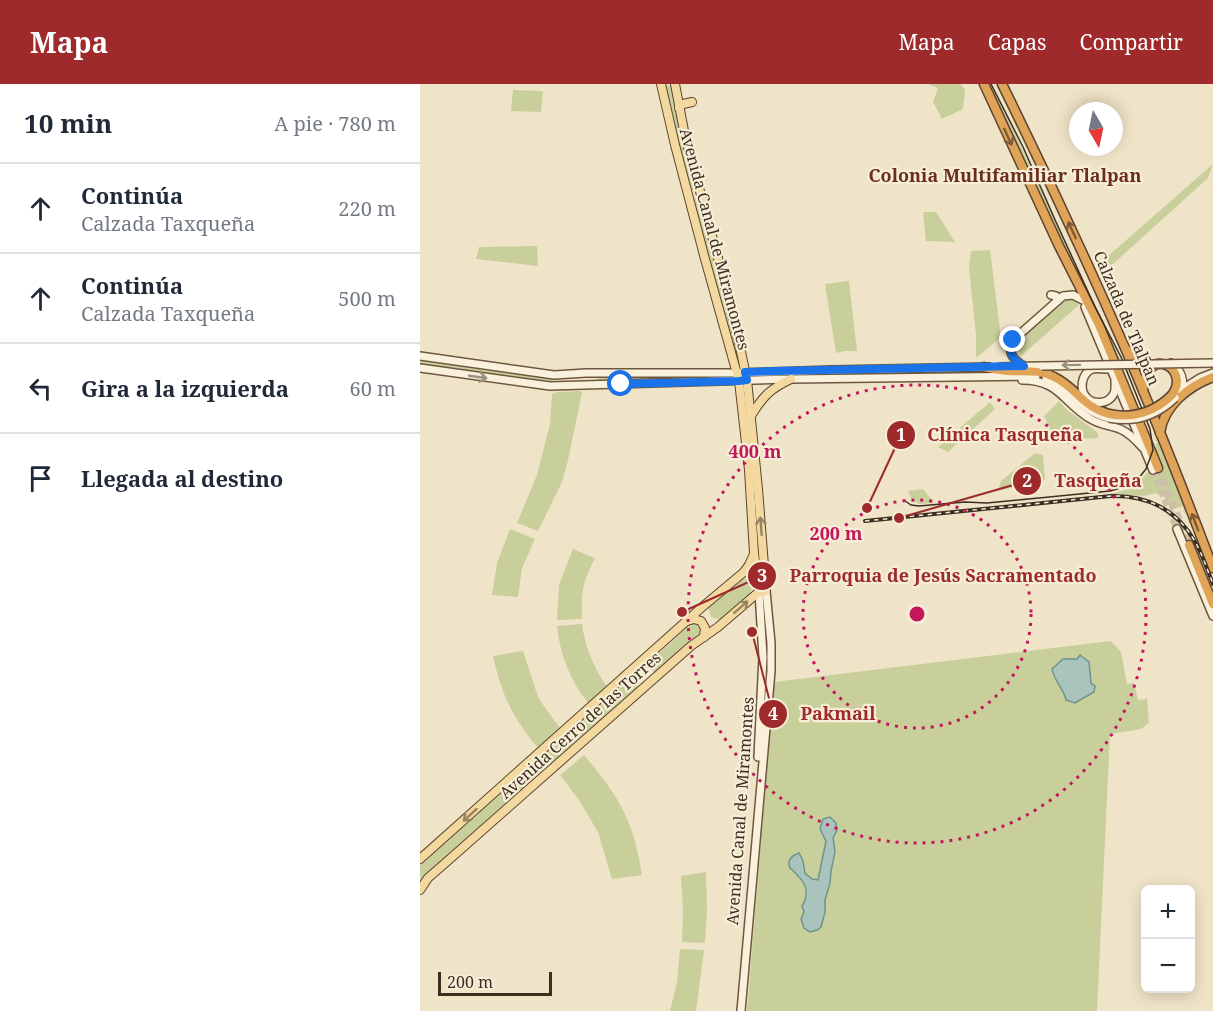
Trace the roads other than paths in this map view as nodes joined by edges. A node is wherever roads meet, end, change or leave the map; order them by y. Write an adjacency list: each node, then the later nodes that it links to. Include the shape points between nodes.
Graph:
1 (661, 84): 22 (main road, Avenida Canal de Miramontes)
2 (675, 84): 6 (main road, Avenida Canal de Miramontes)
3 (984, 84): 7 (highway, Calzada de Tlalpan, one-way to 7)
4 (1002, 84): 11 (highway, Calzada de Tlalpan, one-way to 4)
5 (692, 102): 6 (main road)
6 (679, 108): 22 (main road, Avenida Canal de Miramontes, via 740,347)
7 (1076, 279): 9 (main road, Calzada de Tlalpan); 32 (highway, Calzada de Tlalpan, via 1109,348)
8 (1051, 295): 10 (main road, via 1057,296)
9 (1083, 300): 10 (main road, via 1068,294); 21 (main road, Calzada de Tlalpan)
10 (1058, 301): 16 (main road, via 1011,342 1012,357)
11 (1124, 347): 13 (highway); 26 (highway, Calzada de Tlalpan)
12 (420, 356): 19 (main road, via 550,375)
13 (1146, 361)
14 (1166, 361): 27 (main road, via 1182,375 1183,384)
15 (1213, 365): 16 (main road, one-way to 16, bridge); 21 (main road, bridge, via 1094,369 1085,375 1083,393 1093,402 1110,399 1115,389)
16 (1024, 366): 18 (main road)
17 (420, 368): 25 (main road, one-way to 25)
18 (984, 368): 22 (main road, via 822,370); 29 (highway, via 1046,373)
19 (580, 373): 22 (main road); 25 (main road)
20 (1213, 375): 27 (main road, via 1198,379); 30 (highway, via 1176,401)
21 (1114, 376): 31 (main road, Calzada de Tlalpan)
22 (742, 377): 24 (main road); 25 (main road); 28 (main road, Avenida Canal de Miramontes); 35 (main road, Avenida Canal de Miramontes)
23 (975, 377): 24 (main road); 29 (main road, via 1046,378 1089,411); 31 (main road, via 1045,383 1095,422 1121,430)
24 (791, 379): 28 (main road, via 761,399)
25 (550, 386)
26 (1143, 394): 27 (highway, via 1147,373 1160,363 1177,375); 30 (highway, Calzada de Tlalpan)
27 (1176, 395): 29 (highway, bridge, via 1140,414)
28 (751, 416): 41 (main road, Avenida Canal de Miramontes, one-way to 28)
29 (1109, 416)
30 (1160, 433): 36 (highway, Calzada de Tlalpan, one-way to 30)
31 (1145, 449): 32 (main road, Calzada de Tlalpan)
32 (1156, 469)
33 (1178, 529): 43 (main road)
34 (1189, 545): 42 (highway)
35 (754, 553): 37 (main road, Avenida Cerro de las Torres); 38 (main road, Avenida Canal de Miramontes)
36 (1213, 568)
37 (740, 575): 38 (main road); 40 (main road, Avenida Cerro de las Torres)
38 (757, 579): 41 (main road)
39 (714, 586): 40 (main road)
40 (723, 589): 44 (main road, Avenida Cerro de las Torres)
41 (762, 592): 45 (main road, Avenida Cerro de las Torres, one-way to 41); 46 (main road, Avenida Canal de Miramontes); 47 (main road, Avenida Canal de Miramontes, via 770,624 772,658)
42 (1213, 603)
43 (1213, 616)
44 (686, 621): 45 (main road, via 701,621); 48 (main road, Avenida Cerro de las Torres, one-way to 48)
45 (704, 637): 49 (main road, Avenida Cerro de las Torres, via 513,802 428,878)
46 (763, 679): 47 (main road, via 767,683); 50 (main road, Avenida Canal de Miramontes)
47 (767, 703): 50 (main road, Avenida Canal de Miramontes)
48 (420, 859)
49 (420, 890)
50 (739, 1011)

